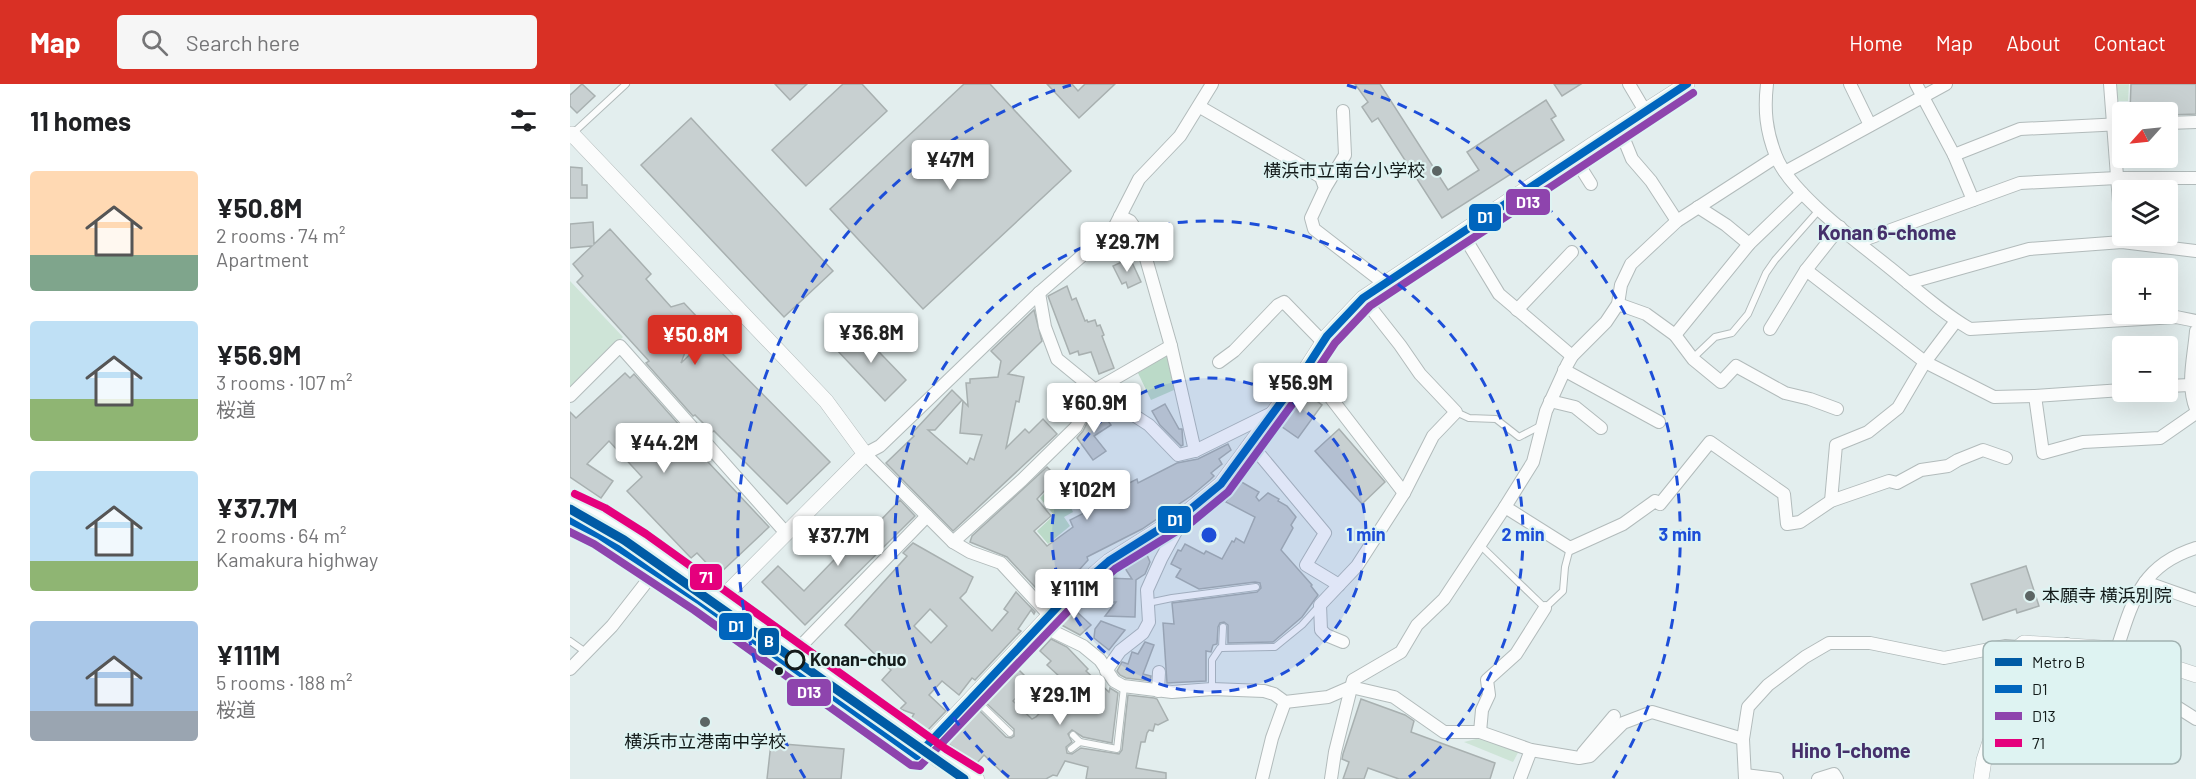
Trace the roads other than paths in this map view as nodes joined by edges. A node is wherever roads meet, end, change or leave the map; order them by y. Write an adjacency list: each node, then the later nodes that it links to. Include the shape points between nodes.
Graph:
1 (626, 84): 21 (lane)
2 (1212, 84): 13 (street)
3 (1629, 84): 15 (street)
4 (1687, 84): 15 (street)
5 (1779, 84): 10 (street)
6 (1850, 84): 19 (street)
7 (1916, 84): 11 (street)
8 (1946, 84): 11 (street)
9 (2110, 84): 12 (street)
10 (1767, 87): 24 (street, via 1765,115)
11 (1923, 97): 19 (street); 22 (street)
12 (2114, 102)
13 (1200, 107): 30 (street, via 1321,177); 35 (street, via 1180,136 1139,179)
14 (1343, 111): 30 (street, via 1345,155)
15 (1645, 111): 20 (street)
16 (2178, 123): 17 (street)
17 (2196, 123)
18 (2112, 124): 22 (street, via 2020,129)
19 (1870, 125): 26 (street)
20 (1619, 127): 23 (street); 36 (street, via 1632,159)
21 (571, 135): 81 (street, via 826,401)
22 (1954, 155): 32 (street)
23 (1574, 157): 29 (street); 38 (street)
24 (1776, 157): 26 (street); 33 (street)
25 (2117, 168): 27 (street)
26 (1785, 172): 31 (street)
27 (2117, 178): 28 (street); 32 (street, via 2019,183)
28 (2196, 178)
29 (1591, 184)
30 (1325, 188): 47 (street, via 1311,218 1314,229)
31 (1802, 194): 34 (street); 41 (street)
32 (1973, 200): 39 (street)
33 (1698, 207): 36 (street); 41 (street)
34 (1820, 209): 37 (street); 60 (lane, via 1775,260 1748,314 1732,333 1715,336)
35 (1120, 216): 48 (street, via 1114,228); 58 (street, via 1130,221 1139,234)
36 (1677, 221): 50 (street, via 1631,264 1621,285)
37 (1840, 227): 39 (street); 45 (street)
38 (1462, 233): 47 (street); 51 (street, via 1499,294)
39 (1858, 242): 46 (street)
40 (2112, 243): 46 (street, via 2029,249)
41 (1749, 244): 56 (street)
42 (2152, 246): 44 (street)
43 (1572, 252): 51 (street)
44 (2196, 252)
45 (1806, 270): 54 (street); 62 (street)
46 (1908, 283): 52 (street)
47 (1385, 285): 49 (street)
48 (1040, 293): 67 (street, via 1045,327 1057,359); 81 (street, via 920,410 880,446)
49 (1363, 298): 57 (street); 75 (street, via 1420,374)
50 (1618, 304): 56 (street, via 1646,314); 59 (street)
51 (1517, 310): 59 (street)
52 (1956, 321): 53 (street, via 1970,329 2176,317); 62 (street)
53 (2196, 321)
54 (1770, 329)
55 (2196, 331): 65 (street)
56 (1674, 335): 60 (street)
57 (1323, 342): 61 (street, via 1284,302); 63 (street)
58 (1171, 346): 67 (street); 80 (street)
59 (1572, 356): 64 (street)
60 (1692, 359): 72 (street, via 1720,382 1736,366 1785,393)
61 (1219, 362)
62 (1925, 362): 70 (street, via 1994,397); 84 (street, via 1898,408 1868,432 1836,445)
63 (1307, 367): 74 (street); 83 (street)
64 (1564, 370): 71 (street); 76 (street)
65 (2190, 385): 66 (street); 73 (street)
66 (2178, 386)
67 (1095, 390): 80 (street, via 1149,425 1178,455); 91 (street, via 1076,427)
68 (2112, 391): 70 (street)
69 (570, 396): 90 (street, via 620,346)
70 (2035, 396): 73 (street, via 2043,453 2084,442 2160,438)
71 (1550, 401): 77 (street); 78 (street, via 1575,407)
72 (1837, 409)
73 (2196, 411)
74 (1273, 412): 79 (street); 80 (street)
75 (1456, 412): 77 (lane, via 1469,418 1496,419 1519,437); 83 (street, via 1433,436)
76 (1659, 422)
77 (1543, 425): 86 (street, via 1533,462)
78 (1601, 428)
79 (1250, 443): 87 (street, via 1221,484); 97 (street, via 1325,533 1306,565)
80 (1195, 451)
81 (865, 454): 88 (street); 90 (street)
82 (2006, 458): 84 (street, via 1983,450 1948,466 1921,470 1897,483 1889,481)
83 (1404, 493): 97 (street, via 1357,566)
84 (1831, 501): 93 (street, via 1800,522 1787,525 1784,494 1710,442 1660,504 1655,501 1623,524)
85 (570, 503): 101 (main road, via 632,538)
86 (1505, 507): 92 (street); 93 (street)
87 (1187, 512): 100 (street, via 1147,590); 104 (street, via 1109,561)
88 (927, 516): 91 (street); 112 (street)
89 (570, 520): 95 (main road)
90 (786, 533): 101 (street)
91 (953, 542): 104 (street, via 1000,563)
92 (1480, 545): 103 (lane); 119 (street, via 1444,599 1417,625 1401,652 1353,680)
93 (1570, 548): 103 (lane, via 1563,591)
94 (2196, 548): 96 (street, via 2162,564)
95 (655, 571): 101 (main road); 111 (street)
96 (2145, 582): 99 (street); 106 (street)
97 (1339, 585): 102 (street)
98 (1256, 587): 100 (lane)
99 (2196, 600)
100 (1148, 603): 115 (street, via 1149,622 1143,633 1120,651)
101 (716, 604): 112 (main road); 134 (main road)
102 (1320, 605): 108 (street, via 1321,630); 109 (lane, via 1275,647)
103 (1545, 608): 127 (street, via 1516,654 1487,680 1489,695 1482,710)
104 (1046, 621): 115 (street, via 1100,660); 122 (street)
105 (1223, 627): 109 (lane)
106 (2120, 641)
107 (570, 642): 111 (lane)
108 (1343, 642)
109 (1222, 648): 120 (lane, via 1212,660)
110 (1983, 650): 130 (street, via 1944,658 1870,643 1829,643 1768,685 1748,707)
111 (587, 653): 113 (street)
112 (794, 653): 134 (main road)
113 (570, 669)
114 (2181, 670): 117 (street)
115 (1106, 671): 118 (street)
116 (1159, 672): 121 (street)
117 (2196, 675)
118 (1125, 686): 121 (street); 131 (lane, via 1117,749)
119 (1351, 687): 123 (street, via 1328,697); 127 (street, via 1394,697 1444,732); 141 (street)
120 (1212, 689): 121 (street); 123 (street, via 1264,691)
121 (1158, 690)
122 (972, 697): 128 (lane); 134 (street)
123 (1285, 702): 140 (street)
124 (2181, 710): 126 (street)
125 (1614, 716): 135 (street)
126 (2196, 719)
127 (1480, 732): 133 (street)
128 (1010, 733)
129 (1073, 735): 131 (lane)
130 (1743, 739): 135 (street, via 1652,712 1623,723 1590,756); 137 (street)
131 (1080, 742): 132 (lane)
132 (1071, 749)
133 (1531, 750): 135 (street); 142 (street)
134 (921, 751): 138 (main road); 139 (main road)
135 (1579, 758)
136 (1983, 760): 146 (street)
137 (1745, 777): 143 (street)
138 (950, 779)
139 (974, 779)
140 (1262, 779)
141 (1331, 779)
142 (1520, 779)
143 (1777, 779)
144 (1818, 779): 145 (street, via 1834,774)
145 (1837, 779)
146 (1981, 779)

